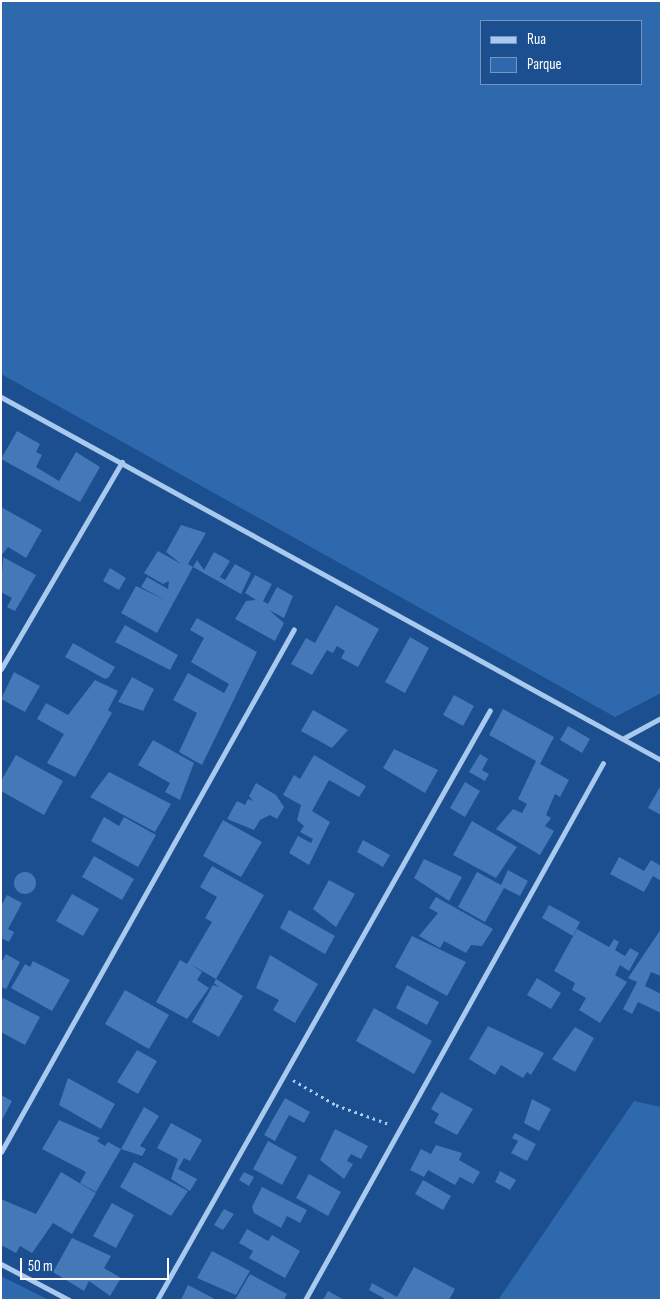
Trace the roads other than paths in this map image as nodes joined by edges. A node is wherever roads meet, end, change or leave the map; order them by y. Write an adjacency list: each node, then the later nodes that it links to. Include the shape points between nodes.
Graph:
1 (1, 397): 2 (street)
2 (122, 462): 4 (street); 7 (street)
3 (294, 630): 10 (street)
4 (1, 669)
5 (490, 710): 13 (street)
6 (661, 718): 7 (street)
7 (624, 738): 8 (street)
8 (661, 760)
9 (603, 763): 14 (street)
10 (1, 1152)
11 (1, 1264): 12 (street)
12 (68, 1300)
13 (157, 1300)
14 (305, 1300)

